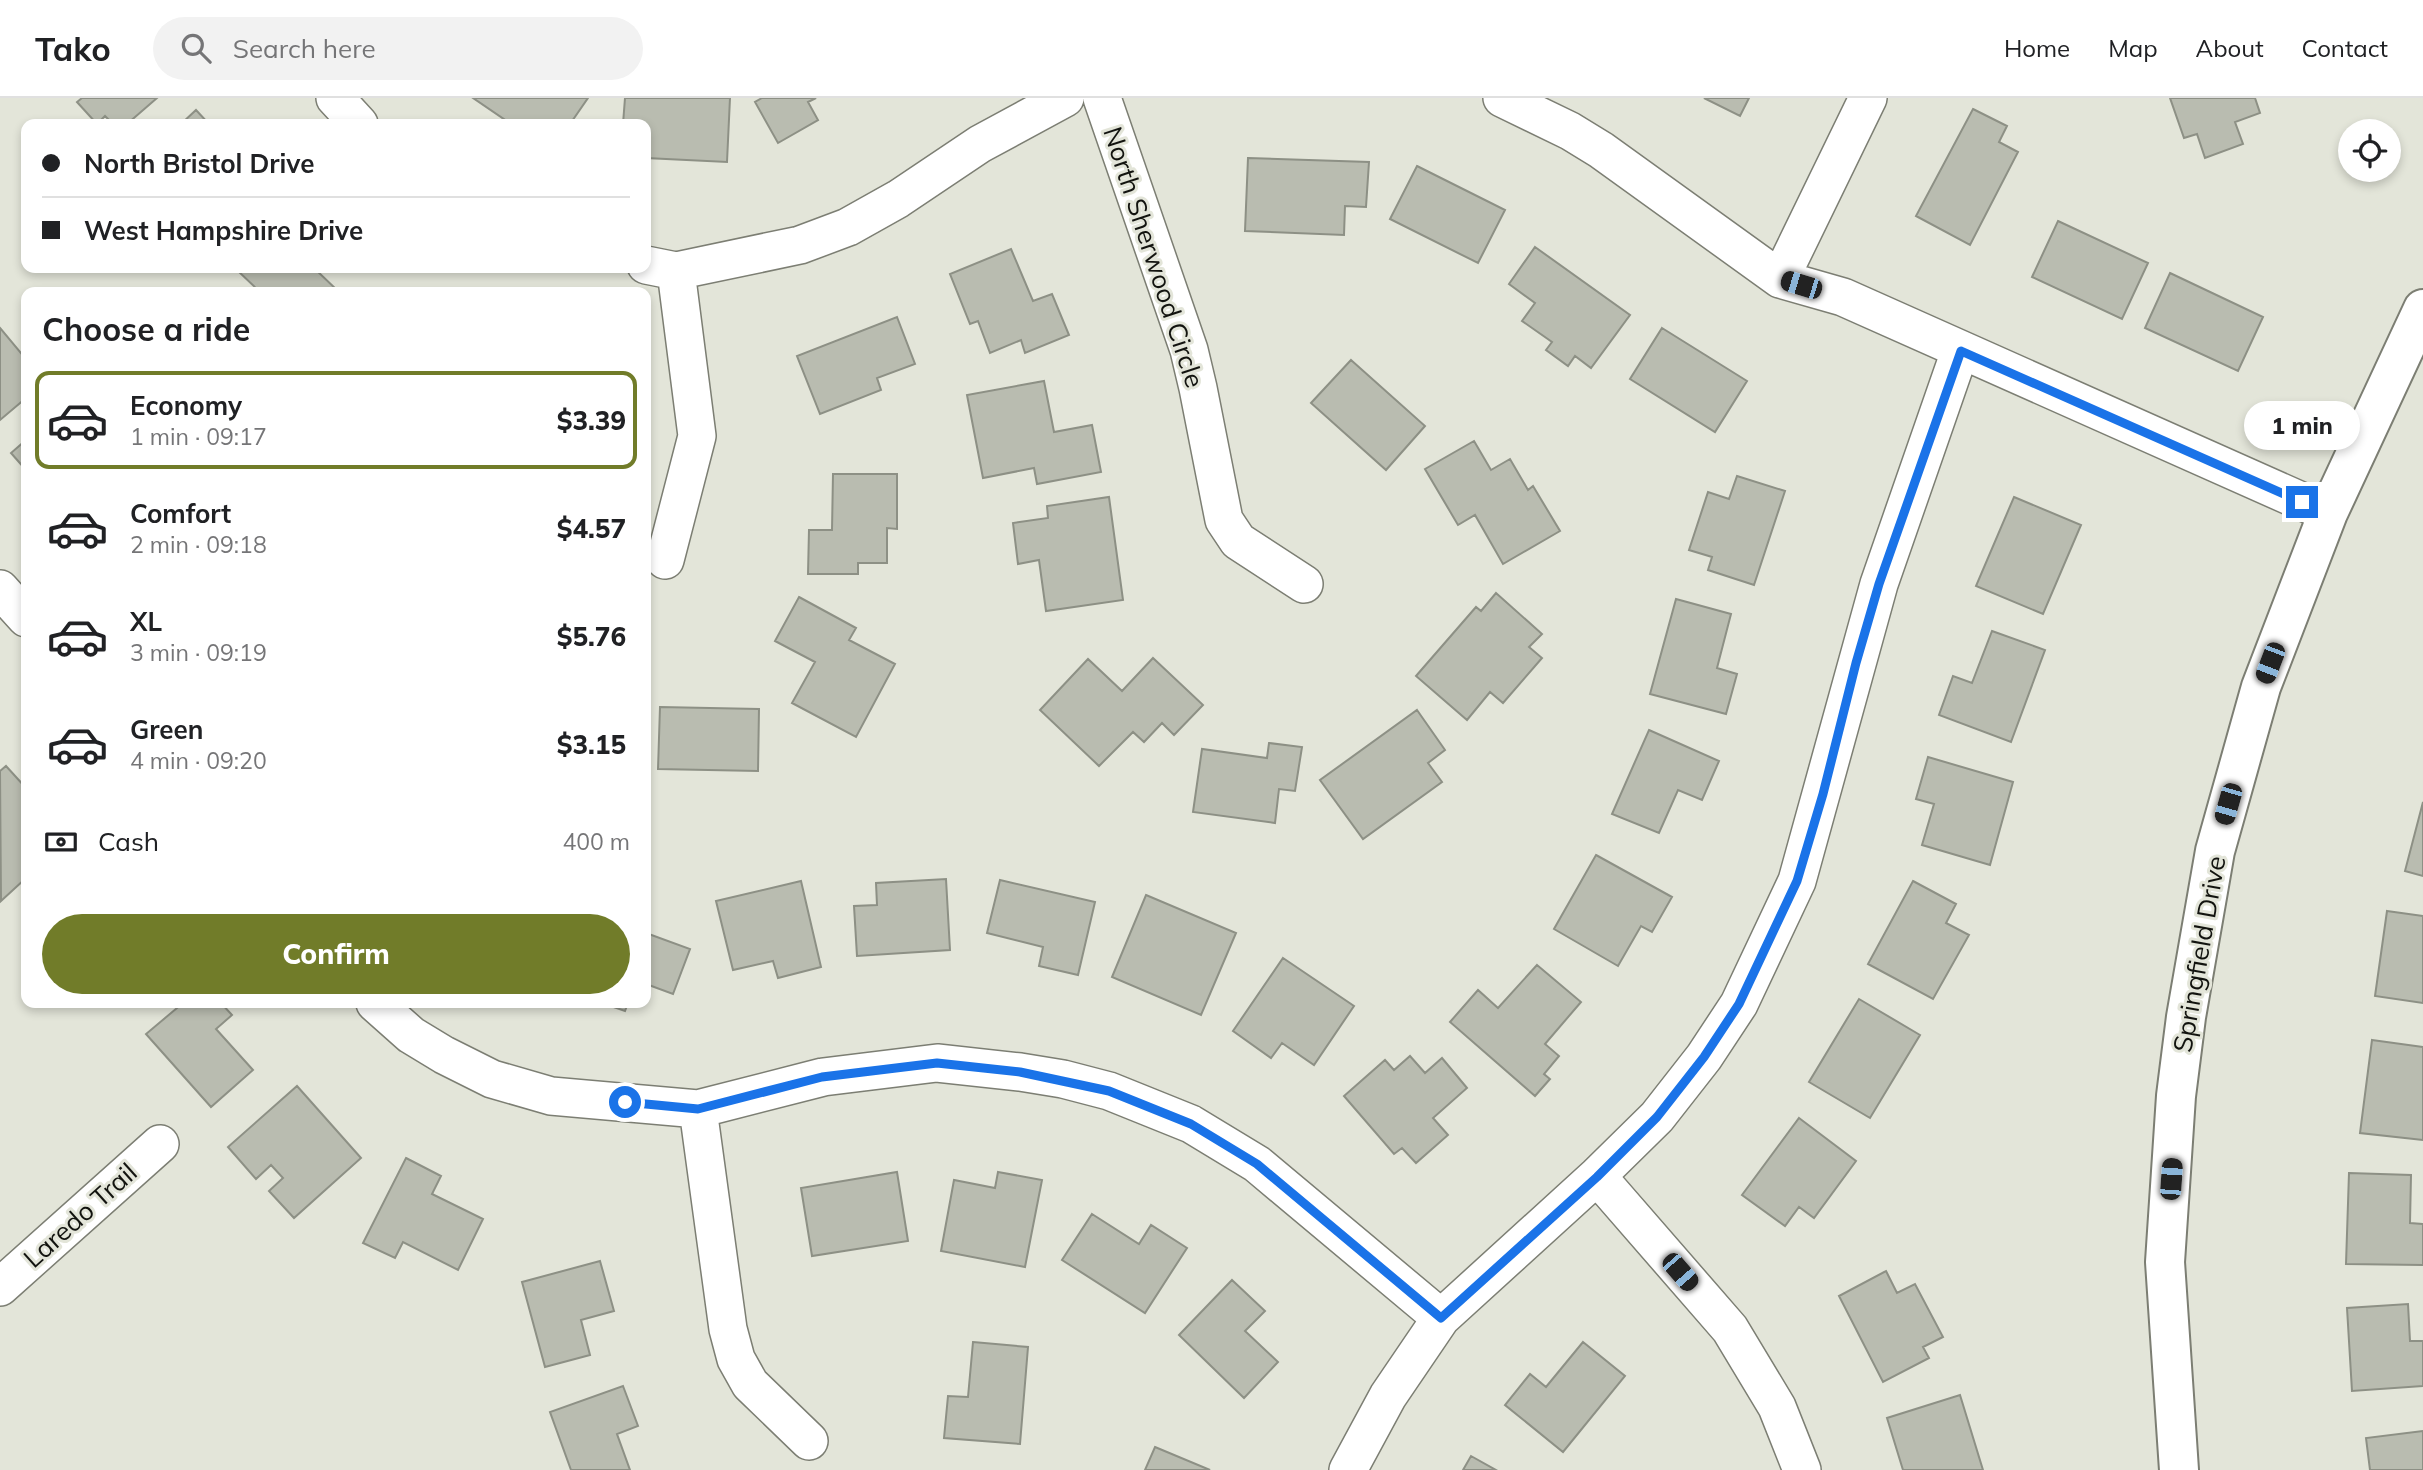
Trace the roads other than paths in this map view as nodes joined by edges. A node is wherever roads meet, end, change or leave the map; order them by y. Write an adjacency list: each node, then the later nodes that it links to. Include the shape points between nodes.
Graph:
1 (335, 98): 6 (street)
2 (1065, 98): 7 (street, via 980,144 848,227 800,245)
3 (1102, 98): 13 (street, North Sherwood Circle, via 1189,350 1224,520 1238,541)
4 (1502, 98): 8 (street, via 1601,150)
5 (1868, 98): 8 (street)
6 (354, 119)
7 (661, 268): 12 (street, via 697,436)
8 (1780, 279): 10 (street, via 1843,297)
9 (2423, 309): 11 (street, Springfield Drive)
10 (1961, 351): 11 (street); 19 (street, via 1879,584 1797,881 1739,1004 1704,1057 1657,1117)
11 (2328, 513): 25 (street, Springfield Drive, via 2261,687 2215,851 2186,1017 2165,1262)
12 (665, 560)
13 (1304, 584)
14 (0, 589): 15 (street)
15 (21, 612)
16 (381, 1008): 17 (street, via 411,1035 492,1079 551,1096)
17 (698, 1109): 21 (street, via 822,1077 937,1063 1020,1072 1109,1091 1191,1124 1257,1164); 22 (street, via 727,1329 736,1359 750,1384)
18 (160, 1144): 20 (street, Laredo Trail)
19 (1597, 1177): 21 (street); 24 (street, via 1730,1329 1777,1407)
20 (0, 1287)
21 (1441, 1318): 23 (street, via 1388,1396)
22 (809, 1441)
23 (1348, 1470)
24 (1801, 1470)
25 (2179, 1470)

